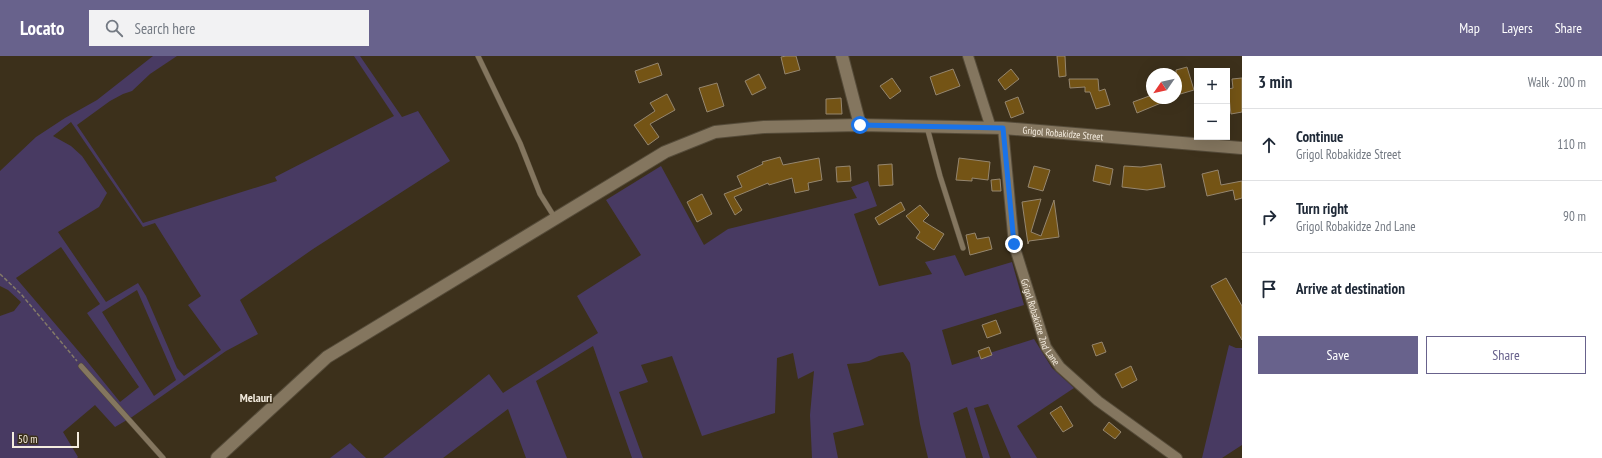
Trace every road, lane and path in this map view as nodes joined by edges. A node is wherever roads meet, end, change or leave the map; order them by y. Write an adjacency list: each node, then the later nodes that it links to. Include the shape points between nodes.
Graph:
1 (478, 56): 8 (lane, via 520,143 540,194)
2 (842, 56): 4 (street)
3 (968, 56): 6 (street, Grigol Robakidze 2nd Lane)
4 (860, 125): 5 (street, Grigol Robakidze Street); 8 (street, Grigol Robakidze Street, via 764,127 715,132 665,152)
5 (927, 126): 6 (street, Grigol Robakidze Street); 9 (lane)
6 (997, 128): 7 (street, Grigol Robakidze Street); 14 (street, Grigol Robakidze 2nd Lane, via 1014,244 1046,347 1060,367 1098,400)
7 (1242, 148)
8 (555, 218): 13 (street, Grigol Robakidze Street, via 327,357)
9 (963, 248)
10 (0, 274): 11 (path, via 21,294)
11 (81, 366): 12 (lane)
12 (163, 458)
13 (217, 458)
14 (1177, 458)

